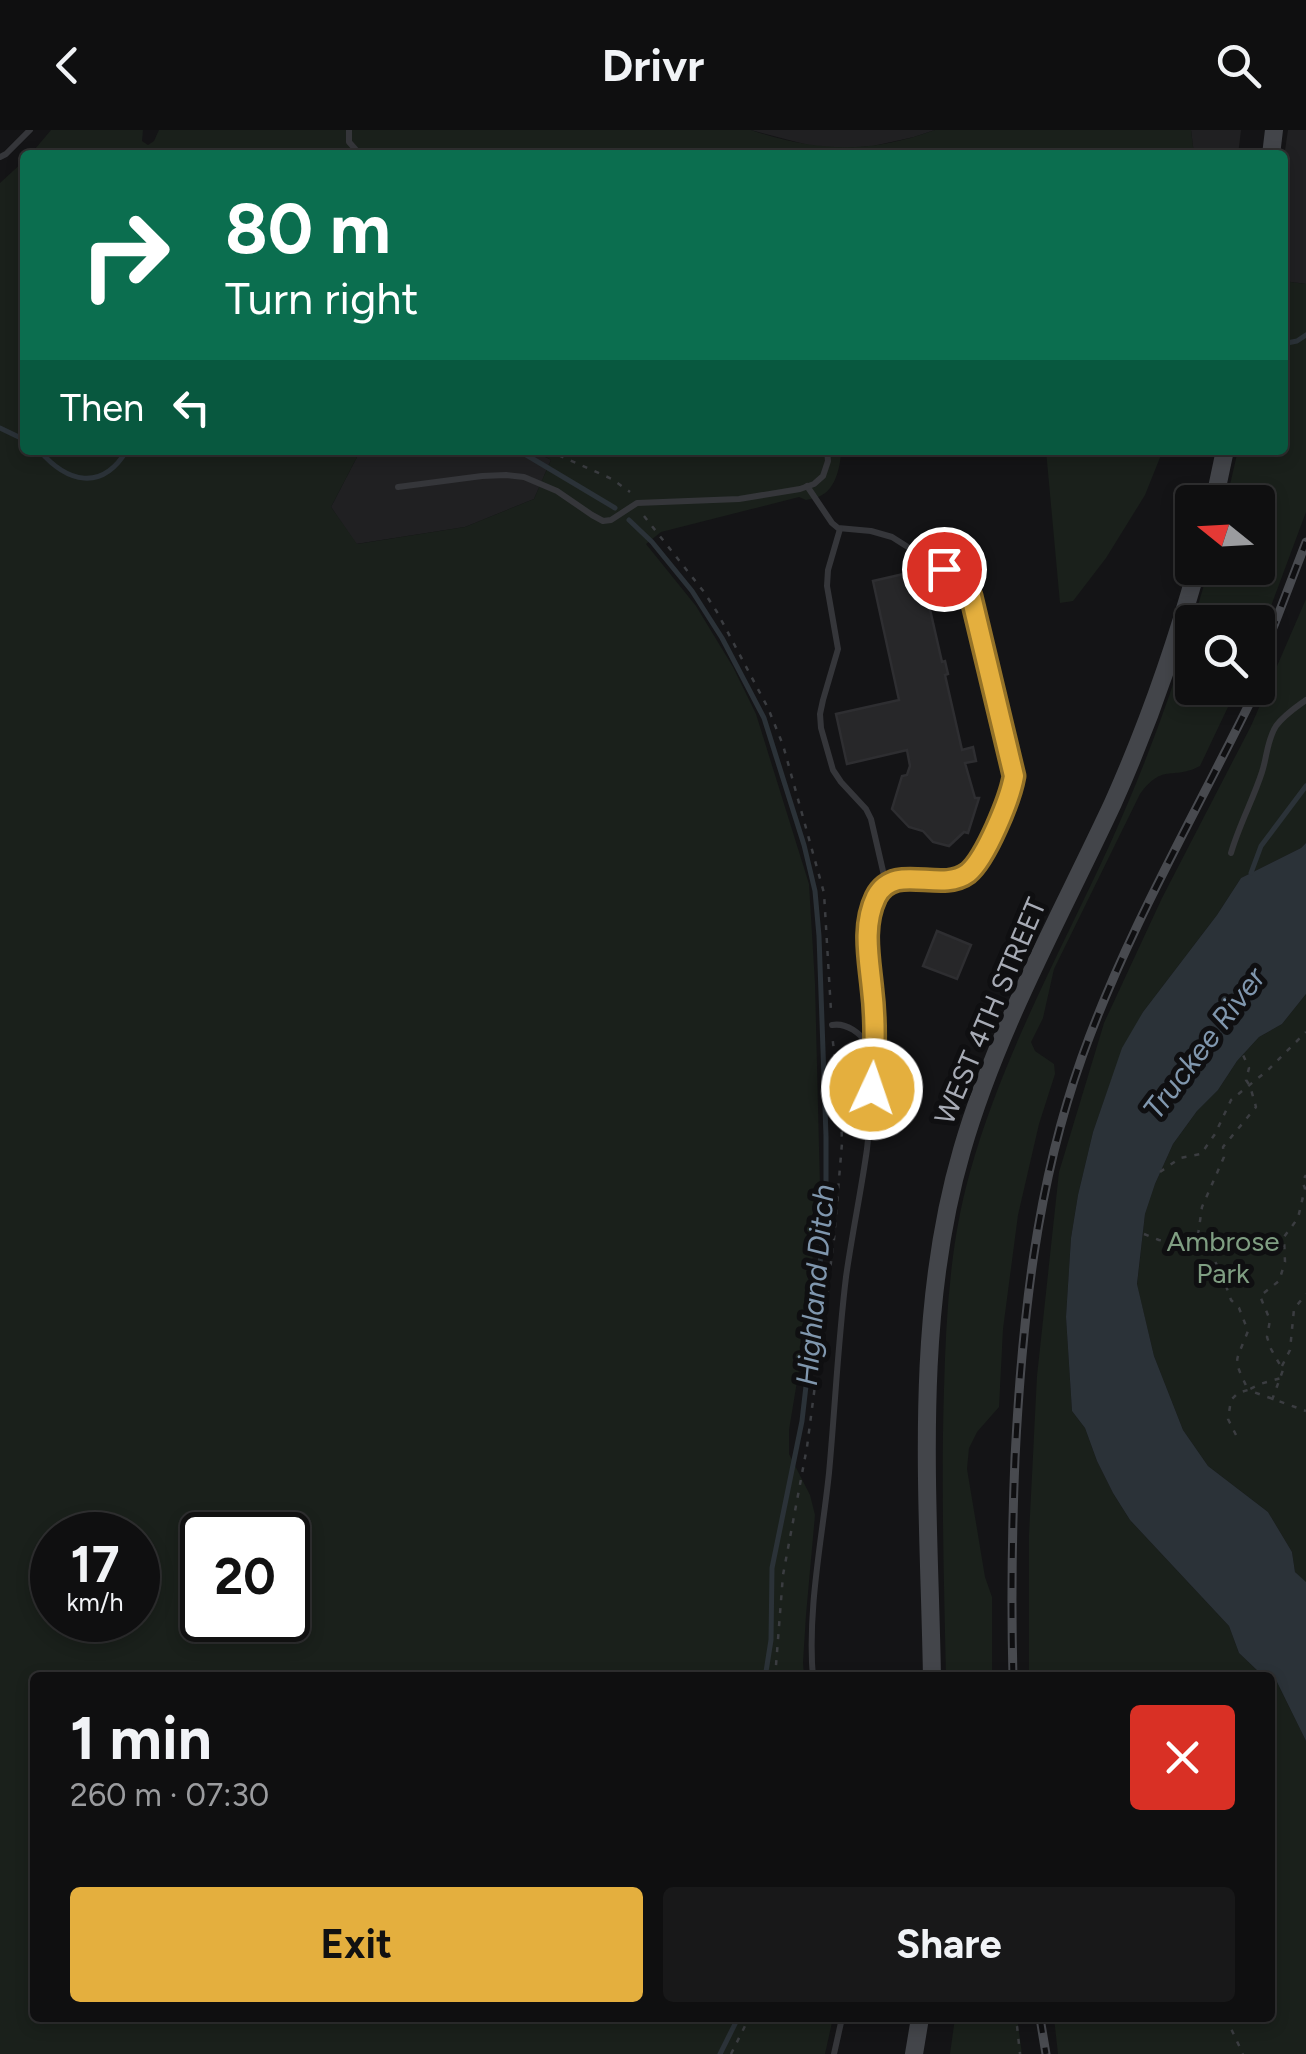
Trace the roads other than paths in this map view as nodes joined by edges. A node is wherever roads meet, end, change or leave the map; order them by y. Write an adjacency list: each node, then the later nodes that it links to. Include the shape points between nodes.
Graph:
1 (30, 130): 2 (lane)
2 (0, 157)
3 (827, 455): 6 (lane, via 823,476)
4 (1225, 455): 5 (main road)
5 (1218, 485)
6 (808, 486): 7 (lane, via 739,499 637,503 603,521 524,477); 8 (lane)
7 (398, 487)
8 (840, 529): 12 (lane, via 826,586 838,649 821,728 840,782 871,819); 12 (lane, via 892,536 965,586 1014,776 969,872)
9 (1192, 585): 16 (main road, WEST 4TH STREET, via 1133,754 992,1061 961,1152 940,1241 927,1388)
10 (1306, 700): 11 (lane, via 1276,727)
11 (1231, 853)
12 (886, 884): 14 (lane, via 872,908 866,945)
13 (832, 1024): 14 (lane, via 852,1029)
14 (874, 1050): 15 (lane, via 846,1277)
15 (812, 1672)
16 (932, 1672)
17 (841, 2022): 19 (lane)
18 (919, 2022): 20 (main road)
19 (834, 2054)
20 (914, 2054)

